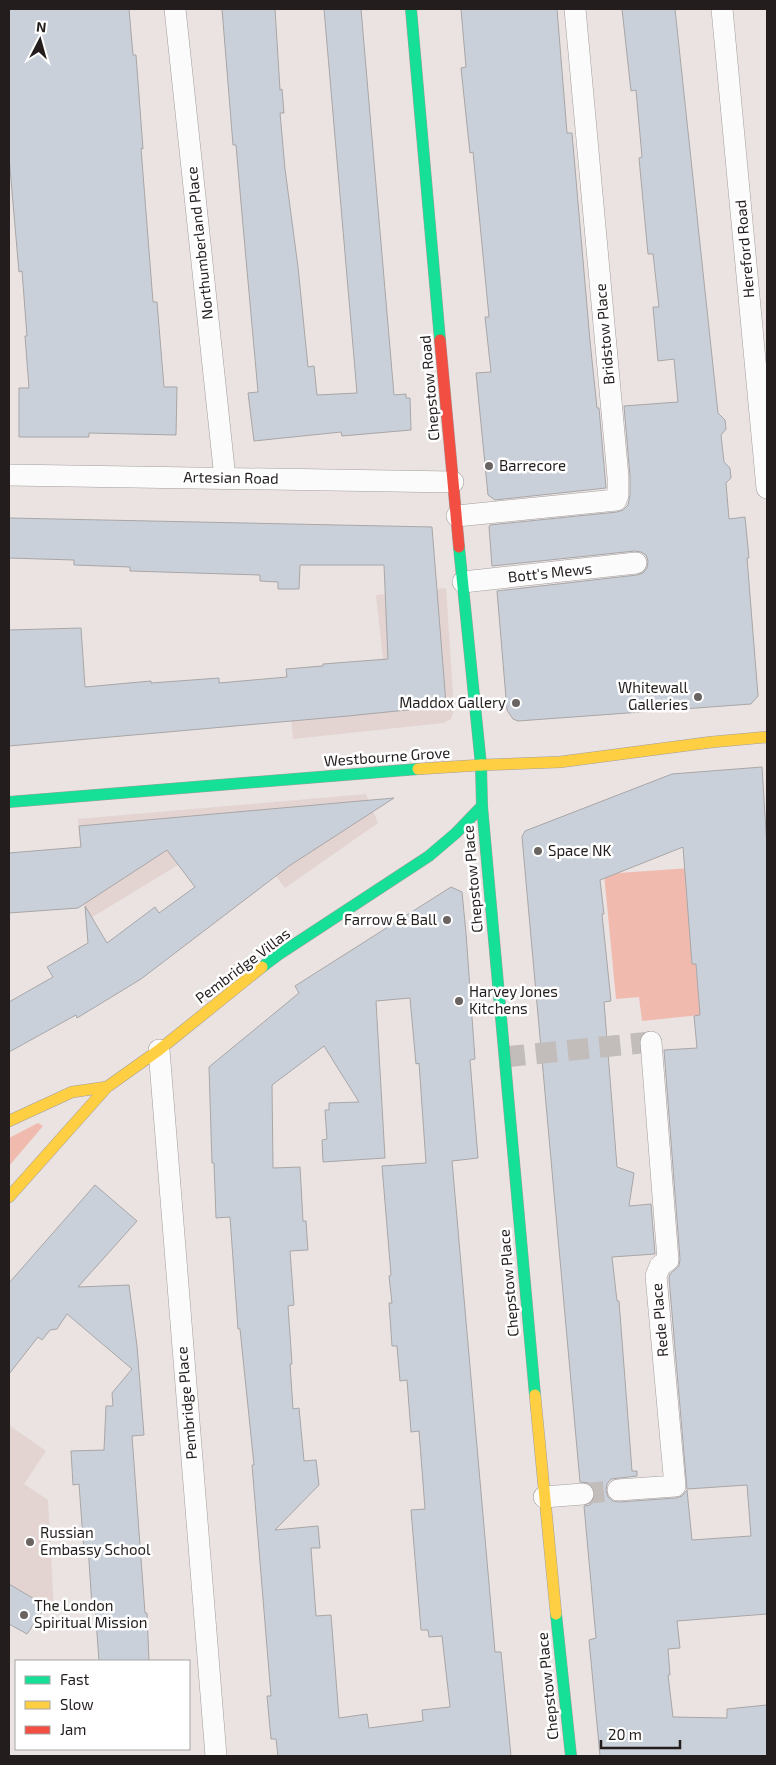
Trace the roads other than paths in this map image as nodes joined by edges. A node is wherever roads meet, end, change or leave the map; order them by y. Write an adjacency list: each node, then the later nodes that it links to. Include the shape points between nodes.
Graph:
1 (175, 9): 6 (street, Northumberland Place)
2 (411, 9): 7 (main road, Chepstow Road)
3 (575, 9): 9 (street, Bridstow Place, via 618,495 616,500)
4 (722, 9): 8 (street, Hereford Road)
5 (9, 475): 6 (street, Artesian Road)
6 (225, 478): 7 (street, Artesian Road)
7 (453, 482): 9 (main road, Chepstow Road)
8 (767, 488)
9 (456, 516): 11 (main road, Chepstow Road)
10 (636, 563): 11 (street, Bott's Mews)
11 (463, 582): 13 (main road, Chepstow Road)
12 (767, 737): 13 (main road, Westbourne Grove, via 560,762)
13 (481, 765): 14 (main road, Westbourne Grove); 15 (main road)
14 (9, 802)
15 (482, 806): 17 (main road, Pembridge Villas, via 429,856 278,956); 23 (main road, Chepstow Place)
16 (651, 1042): 21 (street, Rede Place, via 668,1260 660,1266 656,1276 675,1486)
17 (159, 1050): 18 (main road, Pembridge Villas); 24 (street, Pembridge Place)
18 (107, 1088): 19 (main road, via 72,1092); 20 (main road, Pembridge Villas)
19 (9, 1121)
20 (9, 1195)
21 (618, 1490)
22 (583, 1494): 23 (street)
23 (544, 1497): 25 (main road, Chepstow Place)
24 (216, 1756)
25 (571, 1756)

